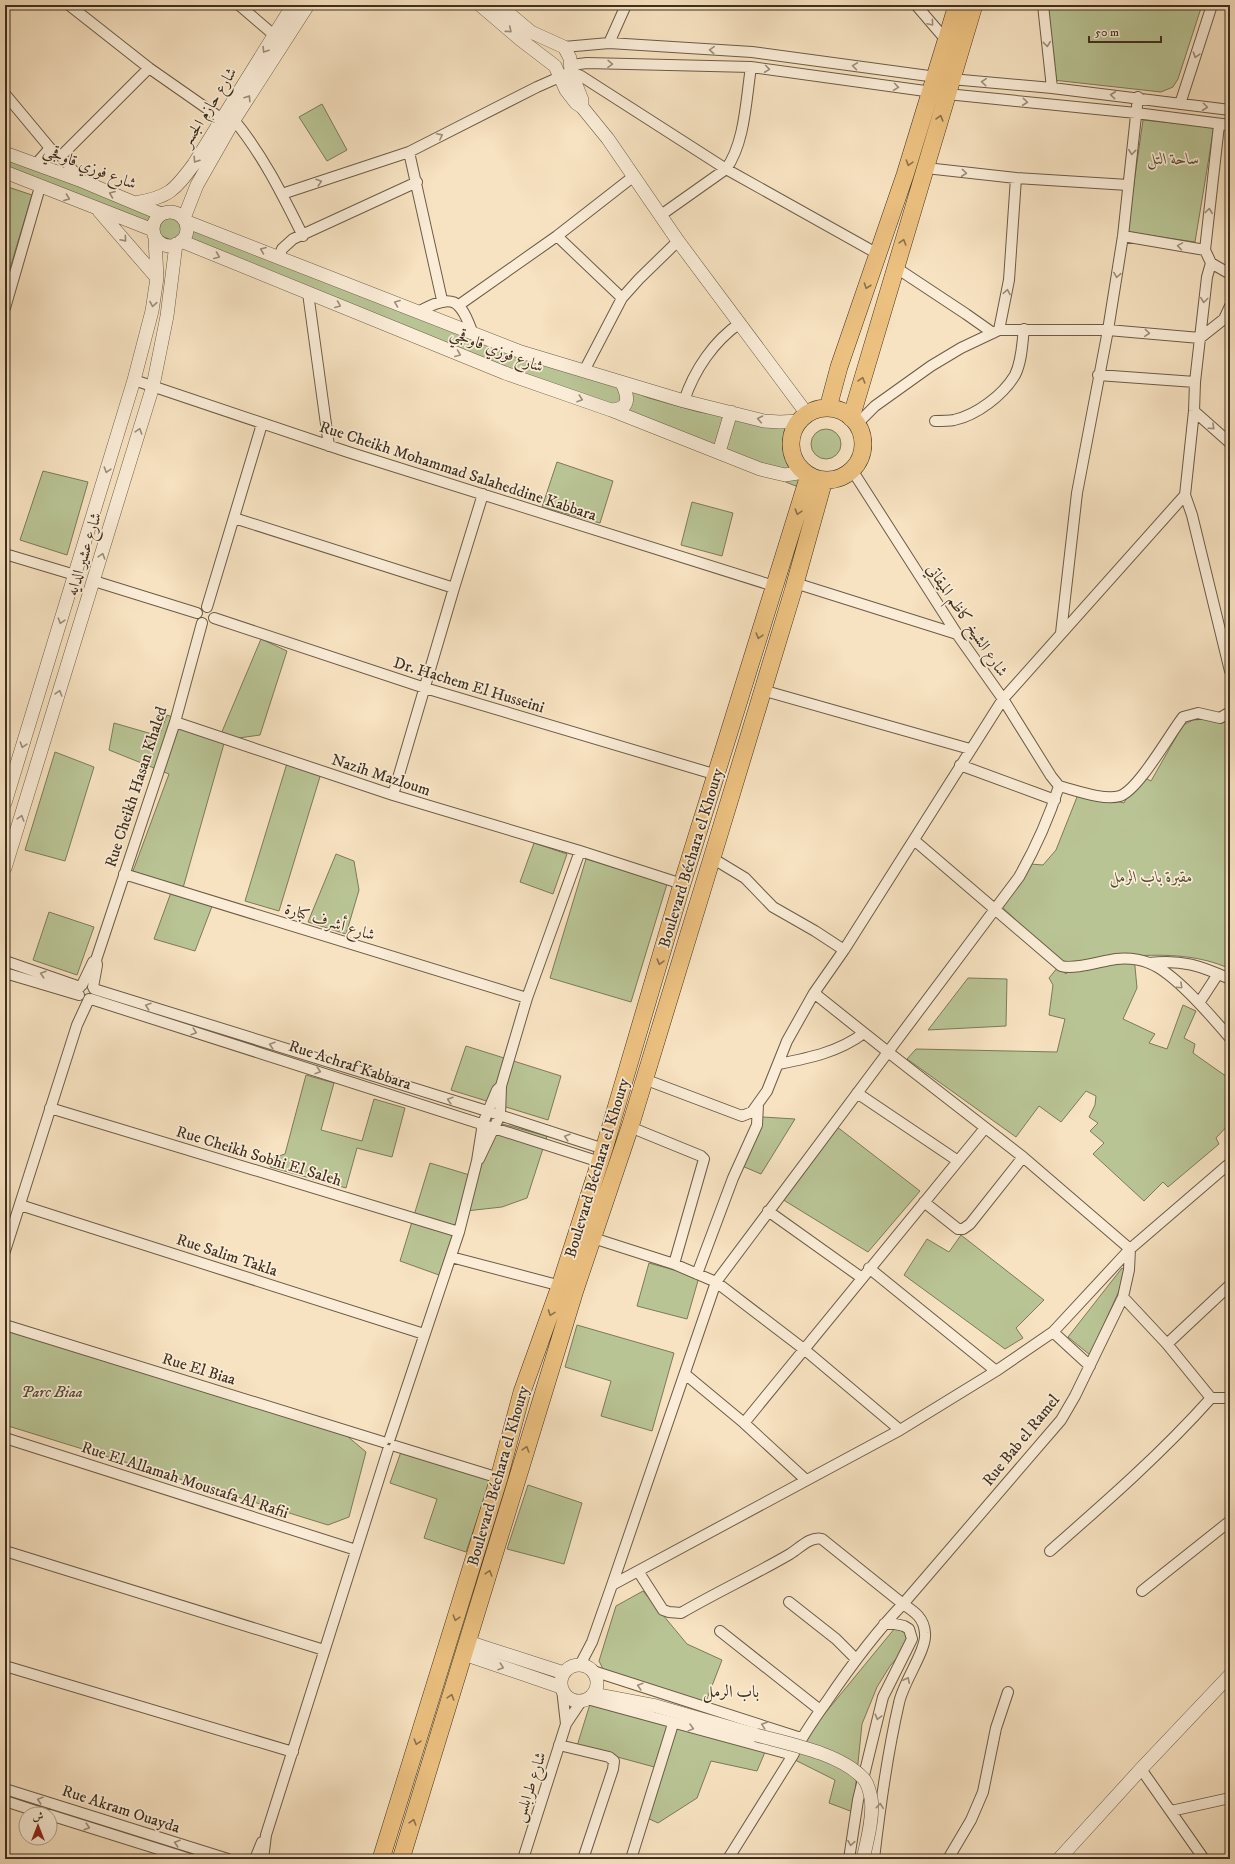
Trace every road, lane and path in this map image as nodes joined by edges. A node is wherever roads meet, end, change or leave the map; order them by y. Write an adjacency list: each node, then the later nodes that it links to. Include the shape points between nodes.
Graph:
1 (69, 5): 18 (street)
2 (239, 5): 13 (street)
3 (293, 5): 13 (street, شارع حازم الجسر)
4 (308, 5): 29 (street, شارع حازم الجسر, one-way to 4)
5 (480, 5): 20 (street, one-way to 20, via 555,66)
6 (499, 5): 16 (street, via 531,32)
7 (626, 5): 15 (street)
8 (916, 5): 14 (street, one-way to 14)
9 (957, 5): 14 (highway)
10 (974, 5): 21 (highway)
11 (1043, 5): 22 (street, one-way to 22)
12 (1212, 5): 25 (street, one-way to 25)
13 (274, 35): 29 (street, شارع حازم الجسر, one-way to 29)
14 (946, 40): 21 (highway)
15 (610, 42): 16 (street); 21 (street, one-way to 15, via 752,52)
16 (564, 47): 19 (street)
17 (750, 67): 19 (street, one-way to 17, via 587,63); 21 (street, one-way to 21); 38 (street, via 736,152)
18 (148, 68): 29 (street); 35 (street)
19 (571, 68): 20 (street); 26 (street); 38 (street)
20 (559, 78): 26 (street, via 576,103); 33 (street, one-way to 20)
21 (942, 86): 22 (street, one-way to 21); 28 (street, one-way to 28); 37 (highway, one-way to 21); 59 (highway, one-way to 59)
22 (1052, 88): 24 (street, one-way to 22)
23 (5, 94): 32 (street)
24 (1138, 98): 25 (street); 28 (street)
25 (1180, 104): 27 (street, one-way to 27)
26 (582, 106): 40 (street)
27 (1230, 110)
28 (1136, 113): 30 (street); 44 (street, one-way to 44)
29 (228, 120): 46 (street, via 248,138); 47 (street, شارع حازم الجسر, one-way to 47, via 178,185 167,194 153,200); 51 (street, شارع حازم الجسر, via 197,185)
30 (1219, 125): 31 (street); 58 (street, one-way to 30)
31 (1230, 125)
32 (50, 148): 35 (street); 36 (street)
33 (410, 152): 43 (street); 46 (street, one-way to 33)
34 (5, 153): 36 (street, شارع فوزي قاوقجي)
35 (61, 156): 42 (street)
36 (36, 164): 42 (street, شارع فوزي قاوقجي)
37 (926, 168): 41 (street, one-way to 41); 62 (highway, one-way to 37)
38 (726, 169): 50 (street); 59 (street)
39 (5, 172): 45 (street)
40 (634, 176): 50 (street); 54 (street)
41 (1016, 178): 44 (street); 75 (street, one-way to 41, via 1009,280)
42 (82, 181): 47 (street, شارع فوزي قاوقجي, one-way to 42)
43 (417, 182): 53 (street); 67 (street)
44 (1128, 186): 55 (street)
45 (40, 187): 48 (street, one-way to 48); 70 (street)
46 (282, 194): 53 (street)
47 (135, 203): 49 (street, شارع فوزي قاوقجي)
48 (98, 210): 52 (street); 64 (street, one-way to 64)
49 (161, 214): 51 (street, via 176,212); 52 (street, via 156,218)
50 (661, 215): 56 (street)
51 (184, 220): 57 (street, via 186,232); 60 (street, شارع فوزي قاوقجي, one-way to 51)
52 (154, 234): 57 (street, via 162,244); 64 (street, شارع عشير الدايه)
53 (303, 236): 60 (street, via 287,243)
54 (557, 236): 66 (street); 68 (street)
55 (1123, 236): 58 (street, one-way to 55); 74 (street, one-way to 74)
56 (678, 241): 66 (street); 72 (street)
57 (179, 243): 65 (street, شارع فوزي قاوقجي, one-way to 65); 83 (street, شارع عشير الدايه)
58 (1205, 250): 61 (street)
59 (878, 254): 85 (highway, one-way to 85)
60 (278, 257): 71 (street, شارع فوزي قاوقجي, one-way to 60)
61 (1211, 263): 63 (street); 77 (street, one-way to 77)
62 (895, 267): 75 (street); 90 (highway, one-way to 62)
63 (1230, 274)
64 (157, 278): 80 (street, شارع عشير الدايه, one-way to 80, via 152,311)
65 (308, 293): 86 (street, شارع فوزي قاوقجي, one-way to 86, via 505,373); 94 (street)
66 (622, 298): 78 (street)
67 (442, 300): 68 (street); 71 (street)
68 (459, 305): 76 (street)
69 (1230, 306): 77 (street, via 1224,319)
70 (5, 308)
71 (418, 312): 76 (street, شارع فوزي قاوقجي)
72 (740, 323): 84 (street, via 727,332 699,367); 89 (street)
73 (1024, 329): 74 (street); 75 (street); 91 (street, via 1015,374 1002,391 987,404 969,414 954,420)
74 (1108, 330): 77 (street, one-way to 77); 79 (street)
75 (996, 332): 90 (street, via 961,348 931,366)
76 (473, 334): 78 (street, شارع فوزي قاوقجي)
77 (1200, 338): 81 (street)
78 (584, 371): 82 (street, شارع فوزي قاوقجي)
79 (1098, 375): 81 (street); 111 (street, via 1077,493)
80 (134, 380): 83 (street, Rue Cheikh Mohammad Salaheddine Kabbara); 102 (street, شارع عشير الدايه, one-way to 102)
81 (1195, 382): 87 (street)
82 (622, 383): 84 (street, شارع فوزي قاوقجي); 86 (street, via 627,394 626,403 622,408)
83 (153, 386): 92 (street, Rue Cheikh Mohammad Salaheddine Kabbara); 103 (street, شارع عشير الدايه, one-way to 83)
84 (684, 401): 88 (street, شارع فوزي قاوقجي)
85 (828, 408): 89 (highway, via 817,410); 90 (highway, via 838,410)
86 (611, 410): 95 (street, شارع فوزي قاوقجي)
87 (1194, 411): 93 (street, one-way to 93); 99 (street)
88 (731, 412): 89 (street, شارع فوزي قاوقجي, one-way to 88, via 764,420); 95 (street)
89 (803, 418): 97 (highway, via 794,431 791,442 795,458)
90 (854, 421): 96 (highway, via 863,443 862,453)
91 (935, 421)
92 (262, 424): 94 (street, Rue Cheikh Mohammad Salaheddine Kabbara); 100 (street)
93 (1230, 443)
94 (329, 446): 98 (street, Rue Cheikh Mohammad Salaheddine Kabbara)
95 (719, 452): 97 (street, شارع فوزي قاوقجي, via 773,473)
96 (852, 470): 97 (highway, via 834,479); 112 (street, شارع الشيخ كاظم الميقاتي)
97 (812, 476): 104 (highway, Boulevard Béchara el Khoury); 105 (highway, Boulevard Béchara el Khoury, one-way to 105)
98 (483, 494): 105 (street, Rue Cheikh Mohammad Salaheddine Kabbara); 106 (street)
99 (1185, 494): 111 (street); 113 (street)
100 (234, 518): 106 (street); 107 (street)
101 (5, 554): 102 (street)
102 (76, 575): 125 (street, شارع عشير الدايه, one-way to 125)
103 (94, 581): 108 (street); 129 (street, شارع عشير الدايه, one-way to 103)
104 (795, 583): 112 (street); 115 (highway, Boulevard Béchara el Khoury)
105 (774, 586): 121 (highway, Boulevard Béchara el Khoury, one-way to 121)
106 (454, 588): 114 (street)
107 (207, 607): 108 (street); 109 (street, via 212,610)
108 (197, 612): 110 (street, via 197,619)
109 (214, 618): 110 (street, via 210,623); 114 (street, Dr. Hachem El Husseini)
110 (202, 623): 118 (street, Rue Cheikh Hasan Khaled)
111 (1060, 633): 116 (street)
112 (957, 634): 116 (street, شارع الشيخ كاظم الميقاتي)
113 (1230, 671)
114 (425, 688): 121 (street, Dr. Hachem El Husseini); 123 (street)
115 (762, 690): 119 (street); 128 (highway, Boulevard Béchara el Khoury)
116 (1003, 699): 119 (street); 122 (street, شارع الشيخ كاظم الميقاتي)
117 (1230, 712): 122 (street, via 1220,718 1198,713 1183,717 1138,781 1120,796 1109,797)
118 (175, 722): 123 (street, Nazih Mazloum); 130 (street, Rue Cheikh Hasan Khaled)
119 (970, 749): 120 (street)
120 (960, 765): 124 (street); 126 (street)
121 (717, 775): 131 (highway, Boulevard Béchara el Khoury)
122 (1059, 786): 124 (street)
123 (393, 795): 127 (street, Nazih Mazloum)
124 (1055, 800): 132 (street, via 1036,848)
125 (5, 802)
126 (914, 840): 132 (street); 133 (street)
127 (580, 851): 131 (street, Nazih Mazloum); 141 (street)
128 (712, 858): 133 (street, via 745,878 773,907); 147 (highway, Boulevard Béchara el Khoury)
129 (5, 868)
130 (124, 874): 139 (street, Rue Cheikh Hasan Khaled, via 96,960 97,965); 141 (street, شارع أشرف كبارة)
131 (682, 884): 158 (highway, Boulevard Béchara el Khoury, one-way to 158)
132 (995, 911): 135 (street, via 1061,966 1071,967 1125,958); 145 (street)
133 (844, 950): 140 (street)
134 (5, 961): 139 (street, Rue Achraf Kabbara, one-way to 134)
135 (1149, 962): 137 (street, via 1178,961 1201,966); 142 (street, one-way to 142, via 1162,969)
136 (5, 973): 139 (street, Rue Achraf Kabbara)
137 (1218, 974): 138 (street); 142 (street)
138 (1230, 979)
139 (86, 992): 151 (street, Rue Cheikh Hasan Khaled); 152 (street, Rue Achraf Kabbara, one-way to 139); 154 (street, Rue Achraf Kabbara, one-way to 154)
140 (814, 994): 143 (street); 146 (street, via 787,1041)
141 (527, 998): 148 (street)
142 (1199, 1003): 144 (street)
143 (864, 1033): 145 (street); 146 (street, via 835,1050)
144 (1230, 1038)
145 (888, 1052): 149 (street); 157 (street)
146 (779, 1064): 150 (street, via 767,1092)
147 (644, 1079): 150 (street, via 742,1116 752,1112); 156 (highway, Boulevard Béchara el Khoury)
148 (501, 1086): 152 (street); 153 (street)
149 (857, 1093): 161 (street); 165 (street)
150 (758, 1104): 173 (street, via 757,1125 733,1178)
151 (50, 1108): 164 (street, Rue Cheikh Hasan Khaled); 166 (street, Rue Cheikh Sobhi El Saleh)
152 (487, 1111): 153 (street, Rue Achraf Kabbara); 154 (street)
153 (500, 1115): 155 (street); 158 (street, Rue Achraf Kabbara, one-way to 153)
154 (483, 1123): 155 (street, Rue Achraf Kabbara); 160 (street)
155 (495, 1127): 158 (street, Rue Achraf Kabbara); 160 (street)
156 (630, 1127): 167 (highway, Boulevard Béchara el Khoury); 171 (street, via 704,1159)
157 (985, 1128): 159 (street); 161 (street)
158 (602, 1156): 177 (highway, Boulevard Béchara el Khoury)
159 (1023, 1157): 163 (street, via 970,1224 963,1229 958,1229); 168 (street)
160 (478, 1161): 166 (street)
161 (958, 1161): 163 (street)
162 (1230, 1163): 168 (street)
163 (924, 1202): 172 (street)
164 (20, 1204): 169 (street, Rue Cheikh Hasan Khaled); 181 (street, Rue Salim Takla)
165 (768, 1211): 174 (street); 175 (street)
166 (459, 1232): 170 (street)
167 (593, 1238): 171 (street); 177 (highway, Boulevard Béchara el Khoury)
168 (1130, 1250): 178 (street, Rue Bab el Ramel); 180 (street)
169 (5, 1251)
170 (450, 1257): 177 (street); 181 (street)
171 (674, 1264): 173 (street)
172 (869, 1268): 174 (street); 185 (street)
173 (697, 1274): 175 (street)
174 (862, 1278): 183 (street)
175 (716, 1282): 183 (street); 186 (street)
176 (1230, 1284): 182 (street)
177 (568, 1288): 193 (highway, Boulevard Béchara el Khoury, one-way to 193, via 522,1392); 206 (highway, Boulevard Béchara el Khoury, one-way to 177)
178 (1123, 1297): 182 (street); 184 (street, Rue Bab el Ramel)
179 (5, 1325): 192 (street, Rue El Biaa)
180 (1053, 1332): 184 (street); 185 (street)
181 (424, 1334): 192 (street)
182 (1167, 1344): 187 (street)
183 (805, 1350): 189 (street); 190 (street)
184 (1090, 1366): 203 (street, Rue Bab el Ramel, via 1060,1420)
185 (996, 1371): 190 (street)
186 (685, 1374): 189 (street); 200 (street)
187 (1212, 1398): 188 (street); 198 (street, via 1179,1434)
188 (1230, 1398)
189 (744, 1423): 194 (street)
190 (900, 1430): 194 (street)
191 (5, 1438): 196 (street, Rue El Allamah Moustafa Al Rafii)
192 (389, 1444): 193 (street, Rue El Biaa); 196 (street)
193 (499, 1478): 224 (highway, Boulevard Béchara el Khoury, one-way to 224)
194 (806, 1480): 199 (street)
195 (1230, 1521): 201 (street)
196 (356, 1550): 207 (street)
197 (5, 1551): 207 (street)
198 (1050, 1551)
199 (638, 1571): 200 (street); 203 (street, via 663,1610 681,1612 819,1538)
200 (612, 1585): 210 (street, via 592,1642)
201 (1142, 1591)
202 (789, 1602): 208 (street, via 836,1639)
203 (903, 1604): 204 (street, Rue Bab el Ramel); 246 (street, one-way to 203, via 881,1794 899,1702 905,1684 925,1645 923,1621 916,1612)
204 (884, 1624): 208 (street, Rue Bab el Ramel); 244 (street, one-way to 244, via 904,1626 909,1629 912,1639 883,1696 858,1800)
205 (720, 1631): 217 (street)
206 (466, 1648): 211 (street); 213 (street, one-way to 213); 226 (highway, Boulevard Béchara el Khoury, one-way to 206)
207 (324, 1650): 222 (street)
208 (856, 1659): 217 (street, Rue Bab el Ramel)
209 (5, 1666): 222 (street)
210 (590, 1671): 211 (street, via 570,1667); 215 (street, via 597,1684); 216 (street, via 605,1686); 220 (street, one-way to 210)
211 (564, 1673): 213 (street)
212 (1230, 1675): 225 (street)
213 (562, 1688): 215 (street, via 570,1698); 218 (street, شارع طرابلس)
214 (1008, 1692): 247 (street, via 996,1728 983,1792 974,1814)
215 (587, 1698): 216 (street); 218 (street, شارع طرابلس); 219 (street)
216 (656, 1706): 245 (street, bridge, via 819,1753 844,1764 864,1779 871,1798 870,1829)
217 (820, 1710): 220 (street, Rue Bab el Ramel)
218 (566, 1724): 221 (street, شارع طرابلس)
219 (673, 1724): 223 (street, one-way to 223); 242 (street)
220 (801, 1738): 223 (street, Rue Bab el Ramel)
221 (560, 1745): 240 (street, شارع طرابلس); 241 (street, via 609,1757 614,1761)
222 (293, 1752): 233 (street)
223 (793, 1755): 243 (street, Rue Bab el Ramel)
224 (409, 1768): 226 (highway); 238 (highway, Boulevard Béchara el Khoury)
225 (1141, 1769): 231 (street); 248 (street)
226 (428, 1773): 239 (highway, Boulevard Béchara el Khoury, one-way to 226)
227 (5, 1789): 235 (street, Rue Akram Ouayda, one-way to 227)
228 (1230, 1798): 231 (street)
229 (5, 1802): 230 (street, Rue Akram Ouayda)
230 (18, 1806)
231 (1171, 1811): 249 (street)
232 (58, 1818): 234 (street, Rue Akram Ouayda, one-way to 234)
233 (266, 1835): 236 (street); 237 (street)
234 (190, 1859)
235 (228, 1859)
236 (255, 1859)
237 (263, 1859)
238 (381, 1859)
239 (401, 1859)
240 (523, 1859)
241 (583, 1859)
242 (631, 1859)
243 (728, 1859)
244 (849, 1859)
245 (864, 1859)
246 (874, 1859)
247 (948, 1859)
248 (1059, 1859)
249 (1204, 1859)

